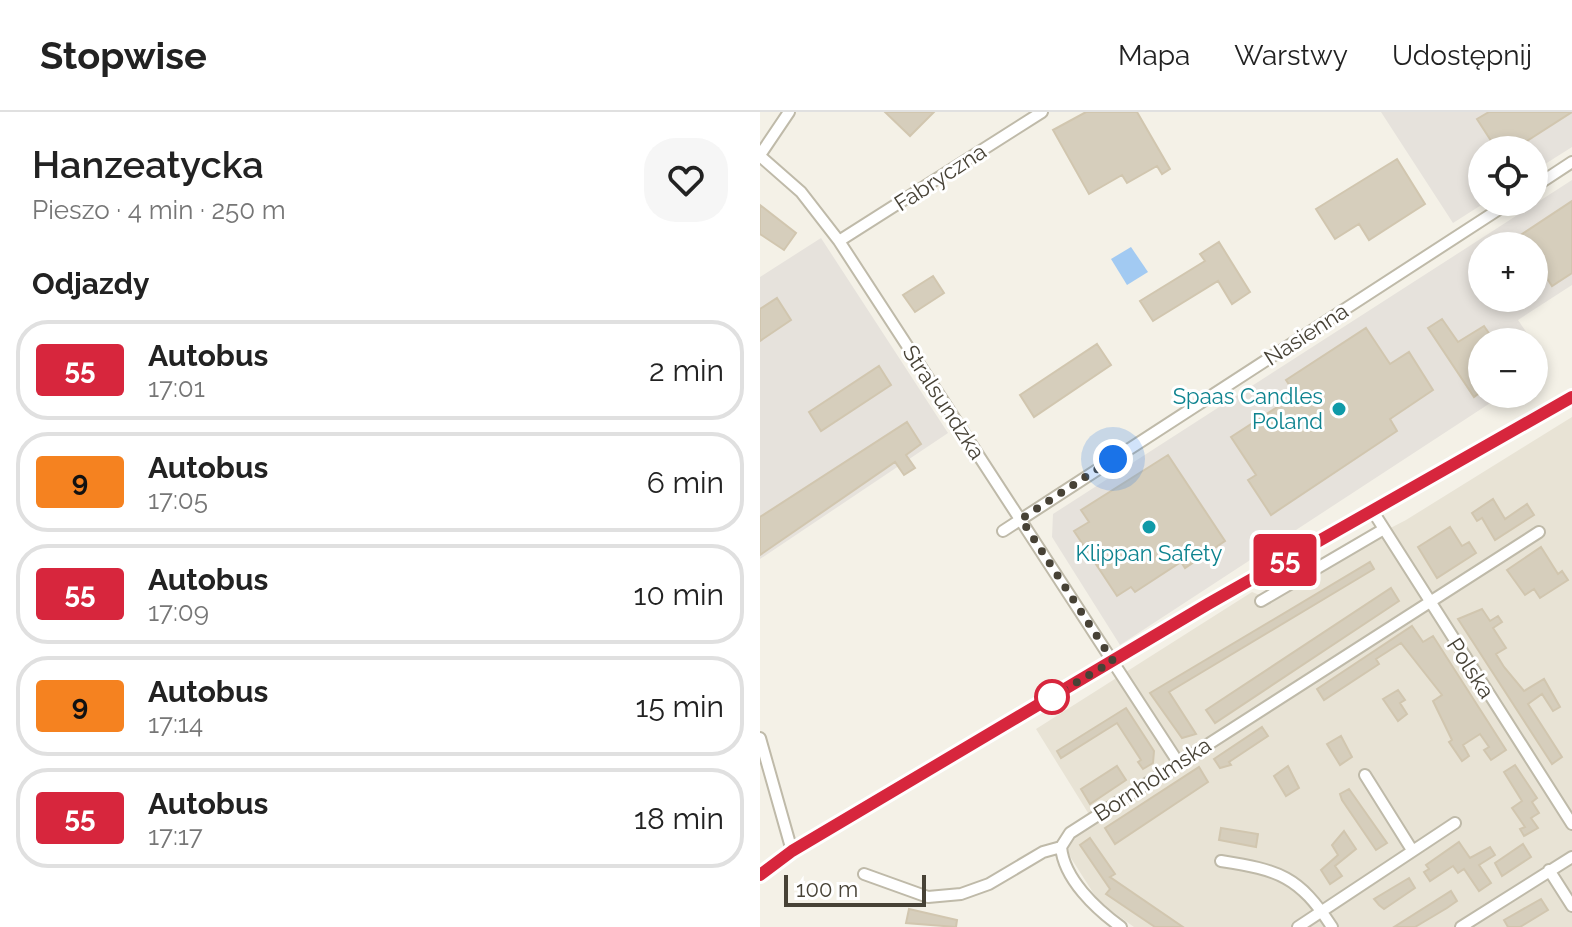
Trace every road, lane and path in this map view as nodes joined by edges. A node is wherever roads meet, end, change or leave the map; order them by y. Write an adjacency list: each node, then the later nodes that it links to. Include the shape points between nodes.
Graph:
1 (789, 112): 3 (street)
2 (1042, 112): 7 (street, Fabryczna)
3 (760, 155): 7 (street, Stralsundzka, via 801,192)
4 (1572, 162): 5 (street)
5 (1548, 178)
6 (1488, 216): 10 (street, Nasienna)
7 (839, 241): 10 (street, Stralsundzka)
8 (1572, 397): 9 (street)
9 (1372, 510): 11 (street, Polska); 16 (street)
10 (1021, 519): 12 (street, Nasienna); 16 (street, Stralsundzka)
11 (1384, 529): 14 (street); 15 (street, Polska)
12 (1003, 531)
13 (1539, 532): 15 (street, Bornholmska)
14 (1261, 601)
15 (1427, 601): 18 (street, Bornholmska); 21 (street, Polska)
16 (1113, 661): 18 (street, Stralsundzka); 24 (street)
17 (760, 738): 24 (street)
18 (1178, 762): 22 (street, Bornholmska, via 1070,833)
19 (1365, 775): 23 (street)
20 (1455, 823): 23 (street)
21 (1572, 824)
22 (1061, 847): 29 (street, Bornholmska, via 961,894 928,897); 33 (street, via 1090,903)
23 (1412, 850): 32 (street)
24 (788, 854): 27 (street); 30 (street)
25 (1572, 857): 28 (street)
26 (1221, 861): 32 (street, via 1289,876)
27 (760, 865)
28 (1549, 870): 31 (street); 36 (street)
29 (864, 874)
30 (760, 875)
31 (1572, 906)
32 (1322, 911): 34 (street); 35 (street)
33 (1121, 927)
34 (1298, 927)
35 (1332, 927)
36 (1461, 927)

